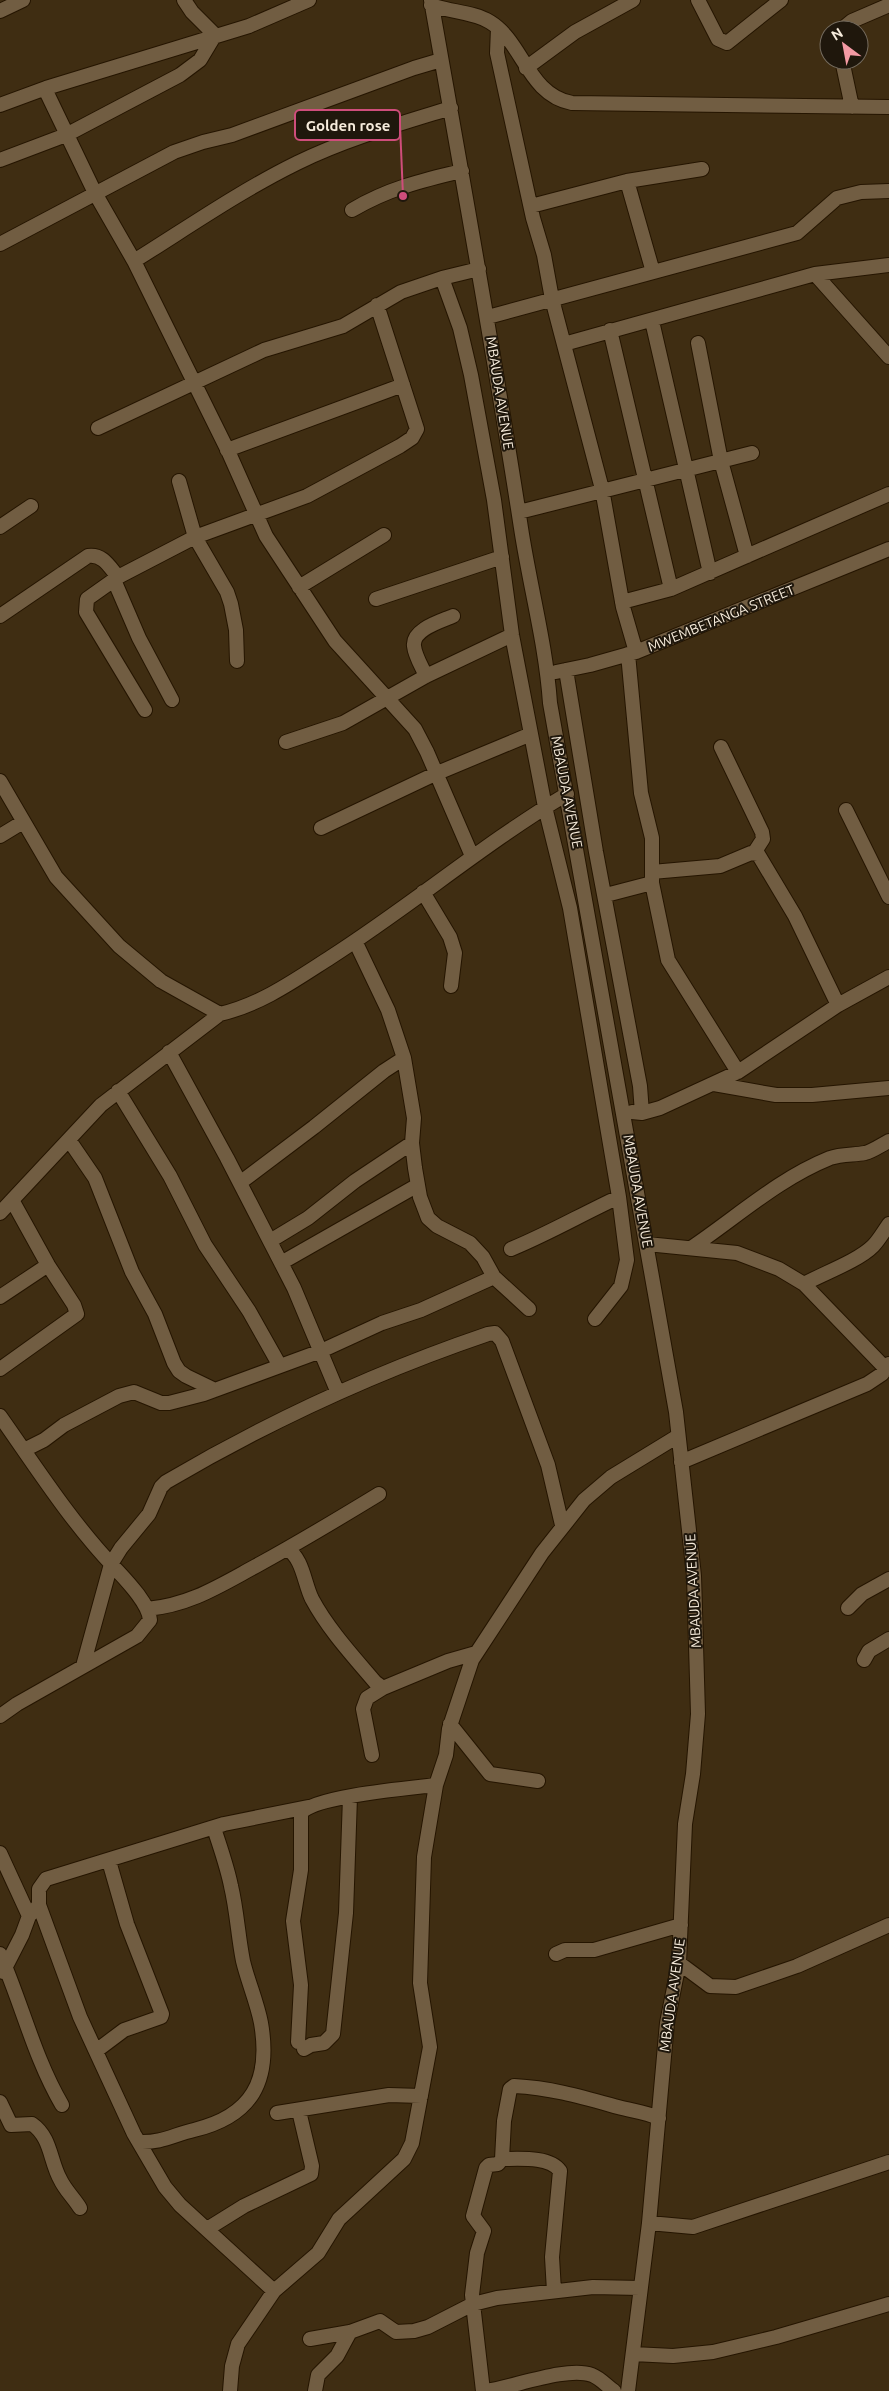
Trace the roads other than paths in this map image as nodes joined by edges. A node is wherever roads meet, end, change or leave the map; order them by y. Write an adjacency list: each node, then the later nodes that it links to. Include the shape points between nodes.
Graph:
1 (23, 0): 9 (street)
2 (184, 0): 12 (street)
3 (309, 0): 12 (street, via 275,16)
4 (633, 0): 14 (street, via 575,32)
5 (698, 0): 6 (street, via 718,39 727,43)
6 (781, 0)
7 (431, 2): 11 (street, via 453,12 480,18); 13 (street, MBAUDA AVENUE)
8 (889, 5): 10 (street)
9 (0, 11)
10 (854, 20)
11 (498, 28): 14 (street); 28 (street, via 497,53)
12 (215, 35): 16 (street); 21 (street, via 200,60 180,75)
13 (441, 60): 20 (street, MBAUDA AVENUE); 27 (street, via 232,135 174,152)
14 (526, 68): 18 (street, via 553,97 572,103)
15 (844, 70): 18 (street)
16 (44, 89): 17 (street); 21 (street)
17 (0, 105)
18 (852, 107): 19 (street)
19 (889, 107)
20 (451, 108): 24 (street, MBAUDA AVENUE); 31 (street, via 386,128 296,164)
21 (66, 135): 22 (street); 27 (street)
22 (0, 160)
23 (702, 169): 25 (street)
24 (462, 171): 29 (street, via 414,182 375,196); 33 (street, MBAUDA AVENUE)
25 (627, 180): 28 (street); 34 (street)
26 (889, 191): 34 (street, via 861,192 837,198 797,233)
27 (95, 193): 30 (street); 31 (street)
28 (531, 206): 37 (street)
29 (352, 210)
30 (0, 244)
31 (134, 262): 45 (street)
32 (889, 265): 35 (street)
33 (479, 269): 36 (street); 39 (street, MBAUDA AVENUE)
34 (653, 272): 37 (street)
35 (815, 274): 40 (street); 44 (street)
36 (442, 278): 38 (street, via 401,292); 64 (street, via 460,328 471,375)
37 (552, 299): 39 (street); 43 (street)
38 (377, 305): 45 (street, via 343,326 281,344); 46 (street)
39 (488, 317): 57 (street, MBAUDA AVENUE)
40 (652, 321): 41 (street); 51 (street)
41 (610, 330): 43 (street); 52 (street)
42 (698, 343): 50 (street)
43 (564, 344): 54 (street)
44 (889, 357)
45 (194, 384): 47 (street); 48 (street)
46 (403, 385): 48 (street); 58 (street, via 416,429 412,438 328,486)
47 (98, 428)
48 (227, 450): 58 (street)
49 (752, 453): 50 (street)
50 (721, 461): 51 (street); 63 (street)
51 (688, 469): 52 (street); 65 (street)
52 (645, 479): 54 (street); 68 (street)
53 (179, 481): 61 (street)
54 (602, 489): 57 (street); 70 (street)
55 (889, 494): 63 (street)
56 (31, 506): 59 (street)
57 (519, 512): 77 (street, MBAUDA AVENUE)
58 (257, 515): 61 (street); 67 (street)
59 (0, 527)
60 (384, 535): 67 (street)
61 (195, 537): 66 (street); 75 (street, via 227,592 236,630)
62 (887, 554): 74 (street, MWEMBETANGA STREET)
63 (747, 556): 65 (street)
64 (502, 557): 69 (street); 73 (street)
65 (710, 573): 68 (street)
66 (116, 578): 71 (street, via 102,557 88,556); 80 (street, via 139,638); 81 (street, via 90,596 85,607)
67 (299, 587): 79 (street, via 335,641)
68 (671, 589): 70 (street)
69 (376, 599)
70 (622, 602): 74 (street)
71 (0, 616)
72 (453, 616): 78 (street, via 425,629 416,637 414,645)
73 (512, 635): 78 (street); 82 (street)
74 (632, 653): 76 (street, MWEMBETANGA STREET); 95 (street, via 641,793 652,838)
75 (237, 661)
76 (566, 670): 77 (street, MWEMBETANGA STREET); 97 (street)
77 (548, 673): 87 (street, MBAUDA AVENUE)
78 (426, 676): 79 (street)
79 (388, 698): 83 (street, via 343,723); 85 (street, via 415,729)
80 (172, 700)
81 (144, 710)
82 (531, 734): 85 (street); 88 (street)
83 (286, 742)
84 (721, 746): 93 (street, via 762,832 763,839)
85 (435, 774): 91 (street); 94 (street)
86 (0, 781): 90 (street)
87 (566, 794): 88 (street); 110 (street, MBAUDA AVENUE)
88 (545, 807): 94 (street); 117 (street, via 570,908)
89 (846, 810): 98 (street)
90 (23, 822): 92 (street); 103 (street, via 56,877 119,946 161,981)
91 (321, 828)
92 (0, 836)
93 (754, 852): 95 (street, via 720,866); 102 (street, via 763,861 795,916)
94 (472, 856): 96 (street)
95 (652, 878): 97 (street); 106 (street, via 668,960)
96 (423, 892): 99 (street); 101 (street, via 450,938 455,953)
97 (606, 895): 111 (street)
98 (889, 897)
99 (355, 941): 103 (street, via 281,990); 105 (street, via 388,1010)
100 (889, 977): 102 (street)
101 (451, 986)
102 (838, 1005): 106 (street)
103 (220, 1014): 104 (street)
104 (169, 1052): 109 (street); 115 (street)
105 (404, 1058): 114 (street, via 414,1118); 115 (street)
106 (738, 1072): 107 (street)
107 (714, 1084): 108 (street, via 776,1095); 111 (street)
108 (889, 1088)
109 (118, 1091): 112 (street); 133 (street, via 170,1176 205,1245 249,1311)
110 (624, 1112): 111 (street); 122 (street, MBAUDA AVENUE)
111 (642, 1113)
112 (69, 1140): 118 (street); 136 (street, via 95,1178 132,1272 155,1314 174,1363 186,1376)
113 (889, 1141): 123 (street, via 866,1152 832,1158 792,1177)
114 (412, 1143): 116 (street); 121 (street, via 355,1181 308,1218)
115 (240, 1182): 121 (street)
116 (418, 1185): 125 (street); 127 (street, via 428,1218 470,1243 483,1257)
117 (619, 1198): 124 (street); 131 (street, via 627,1260 621,1286)
118 (12, 1200): 119 (street); 126 (street)
119 (0, 1213)
120 (889, 1224): 128 (street, via 874,1246 858,1259)
121 (270, 1241): 125 (street)
122 (647, 1244): 123 (street); 139 (street, MBAUDA AVENUE)
123 (691, 1248): 128 (street, via 737,1253 779,1269)
124 (511, 1249)
125 (281, 1263): 132 (street)
126 (48, 1265): 129 (street); 135 (street, via 77,1314)
127 (494, 1277): 130 (street); 132 (street)
128 (804, 1284): 134 (street)
129 (0, 1297)
130 (529, 1309)
131 (595, 1319)
132 (321, 1351): 133 (street); 137 (street)
133 (280, 1366): 136 (street)
134 (887, 1367): 141 (street, via 867,1384)
135 (0, 1369)
136 (215, 1390): 140 (street, via 169,1403 131,1392 64,1425)
137 (338, 1393): 143 (street, via 464,1342 488,1334 498,1335 548,1465); 145 (street, via 252,1433 166,1482 149,1514)
138 (0, 1416): 140 (street)
139 (678, 1436): 141 (street, MBAUDA AVENUE); 143 (street, via 611,1477)
140 (24, 1450): 145 (street)
141 (681, 1462): 166 (street, MBAUDA AVENUE, via 694,1576 698,1714 685,1824)
142 (379, 1494): 144 (street)
143 (562, 1525): 150 (street)
144 (286, 1549): 147 (street, via 201,1596 178,1604); 153 (street, via 294,1554 313,1600 325,1618)
145 (112, 1564): 147 (street); 152 (street)
146 (889, 1579): 148 (street, via 862,1594)
147 (147, 1608): 152 (street, via 150,1620 137,1636)
148 (848, 1608)
149 (889, 1639): 151 (street, via 869,1651)
150 (476, 1653): 153 (street); 155 (street)
151 (864, 1660)
152 (83, 1666): 154 (street)
153 (382, 1688): 156 (street, via 371,1694 364,1704 364,1722)
154 (0, 1716)
155 (450, 1724): 157 (street, via 490,1774); 158 (street, via 446,1755)
156 (372, 1755)
157 (538, 1781)
158 (436, 1785): 159 (street); 173 (street, via 423,1872 420,1983 430,2046)
159 (350, 1797): 160 (street); 160 (street, via 346,1913 332,2034 324,2043 301,2045 301,1985 293,1921 301,1870 301,1813)
160 (308, 1806): 161 (street)
161 (214, 1828): 163 (street); 179 (street, via 232,1887 244,1962 261,2023 262,2063 258,2082 254,2093 239,2111 160,2142)
162 (0, 1853): 165 (street)
163 (109, 1861): 164 (street, via 46,1879 39,1889); 172 (street, via 127,1924 162,2014 124,2030)
164 (39, 1905): 165 (street); 172 (street, via 61,1970)
165 (29, 1916): 171 (street)
166 (681, 1925): 169 (street, via 594,1950 565,1950); 170 (street, MBAUDA AVENUE)
167 (889, 1925): 170 (street, via 797,1966 736,1987 710,1986)
168 (0, 1954): 171 (street)
169 (556, 1954)
170 (679, 1963): 178 (street, MBAUDA AVENUE, via 668,2023)
171 (3, 1972): 175 (street, via 18,1995 32,2042)
172 (96, 2051): 179 (street)
173 (421, 2096): 176 (street, via 351,2099); 186 (street, via 412,2143 404,2158 344,2214 312,2260)
174 (0, 2102): 182 (street, via 11,2125 32,2124 40,2130 60,2180)
175 (62, 2105)
176 (298, 2111): 177 (street); 184 (street, via 312,2166 311,2174 244,2206)
177 (277, 2113)
178 (659, 2118): 180 (street, via 563,2091 514,2086 509,2092 504,2121); 183 (street, MBAUDA AVENUE)
179 (139, 2142): 184 (street, via 173,2198)
180 (502, 2159): 187 (street, via 544,2162 553,2164 560,2171 552,2257); 188 (street, via 486,2168 473,2216 484,2231 473,2272)
181 (889, 2162): 183 (street, via 693,2227)
182 (80, 2208)
183 (649, 2223): 185 (street, MBAUDA AVENUE)
184 (207, 2229): 186 (street)
185 (640, 2288): 187 (street, via 593,2287); 192 (street, MBAUDA AVENUE)
186 (274, 2291): 193 (street, via 238,2344)
187 (554, 2291): 188 (street)
188 (473, 2304): 190 (street, via 414,2332 396,2332 380,2321); 195 (street)
189 (889, 2304): 192 (street, via 776,2338 713,2352 673,2356)
190 (350, 2332): 191 (street); 194 (street, via 337,2356 318,2376)
191 (310, 2339)
192 (633, 2354): 197 (street, MBAUDA AVENUE)
193 (230, 2391)
194 (314, 2391)
195 (484, 2391): 196 (street, via 540,2377 582,2373 594,2376)
196 (614, 2391)
197 (628, 2391)

